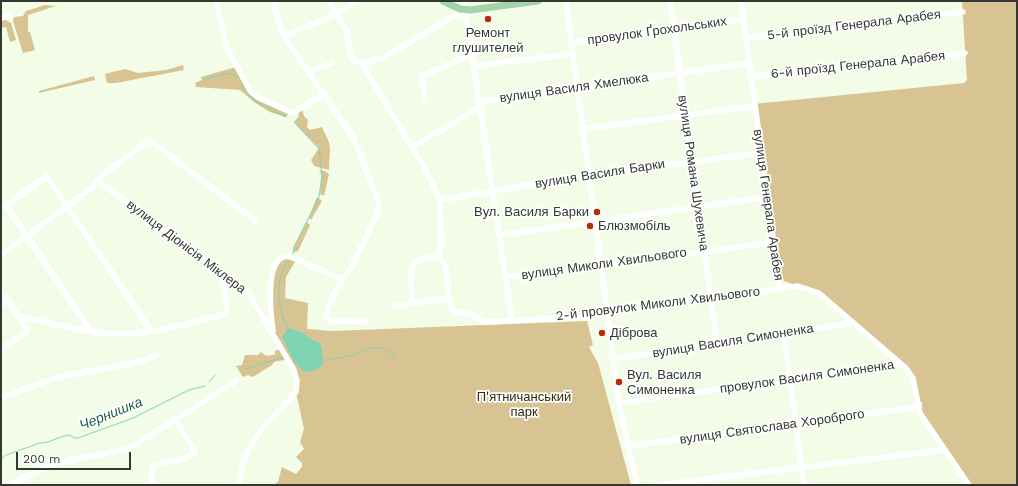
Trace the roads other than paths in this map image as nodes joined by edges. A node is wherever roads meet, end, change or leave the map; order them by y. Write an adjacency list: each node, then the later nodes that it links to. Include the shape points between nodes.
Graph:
1 (216, 1): 32 (street, via 227,48 250,91 257,97 290,112 295,112)
2 (274, 1): 18 (street)
3 (329, 1): 13 (street)
4 (358, 1): 13 (street)
5 (443, 1): 11 (main road)
6 (464, 1): 11 (street)
7 (538, 1): 11 (main road)
8 (566, 1): 20 (street)
9 (670, 1): 17 (street, вулиця Романа Шухевича)
10 (741, 1): 16 (street, вулиця Генерала Арабея)
11 (465, 10): 22 (street); 26 (street, via 382,58)
12 (963, 12): 19 (street, 5-й проїзд Генерала Арабея)
13 (335, 13): 18 (street); 26 (street, via 347,32 350,54)
14 (11, 15): 15 (street)
15 (1, 18)
16 (743, 19): 17 (street, провулок Ґрохольських); 19 (street, вулиця Генерала Арабея)
17 (674, 30): 20 (street, провулок Ґрохольських); 29 (street, вулиця Романа Шухевича)
18 (284, 36): 28 (street)
19 (746, 38): 25 (street, вулиця Генерала Арабея)
20 (572, 43): 23 (street)
21 (965, 53): 30 (street, 6-й проїзд Генерала Арабея)
22 (472, 54): 27 (street); 33 (street, via 422,76)
23 (573, 54): 27 (street, провулок Ґрохольських); 31 (street)
24 (332, 63): 28 (street)
25 (749, 63): 29 (street, вулиця Василя Хмелюка); 30 (street, вулиця Генерала Арабея)
26 (362, 64): 38 (street)
27 (474, 66): 34 (street)
28 (309, 72): 32 (street)
29 (679, 72): 31 (street, вулиця Василя Хмелюка); 36 (street, вулиця Романа Шухевича)
30 (751, 77): 35 (street, вулиця Генерала Арабея)
31 (578, 87): 34 (street, вулиця Василя Хмелюка, via 485,101); 37 (street)
32 (324, 94): 59 (street, via 354,138 379,203 376,216 354,262)
33 (425, 102)
34 (481, 105): 38 (street, вулиця Василя Хмелюка); 43 (street)
35 (755, 106): 36 (street); 39 (street, вулиця Генерала Арабея)
36 (686, 116): 37 (street); 40 (street, вулиця Романа Шухевича)
37 (583, 129): 41 (street)
38 (412, 147): 45 (street, via 431,178)
39 (761, 153): 40 (street, вулиця Василя Барки); 44 (street, вулиця Генерала Арабея)
40 (692, 160): 41 (street, вулиця Василя Барки); 47 (street, вулиця Романа Шухевича)
41 (589, 175): 43 (street, вулиця Василя Барки); 48 (street)
42 (98, 181): 46 (street); 49 (street, via 149,140); 57 (street, вулиця Діонісія Міклера)
43 (493, 192): 45 (street, вулиця Василя Барки); 50 (street)
44 (767, 197): 47 (street); 52 (street, вулиця Генерала Арабея)
45 (440, 200): 55 (street)
46 (67, 205): 51 (street); 51 (street, via 46,176 6,205); 74 (street)
47 (698, 206): 48 (street); 53 (street, вулиця Романа Шухевича)
48 (595, 220): 50 (street); 56 (street)
49 (256, 221)
50 (500, 235): 58 (street)
51 (27, 236): 54 (street); 73 (street)
52 (773, 242): 53 (street, вулиця Миколи Хвильового); 60 (street, вулиця Генерала Арабея)
53 (704, 251): 56 (street, вулиця Миколи Хвильового); 63 (street, вулиця Романа Шухевича)
54 (1, 255)
55 (439, 255): 62 (street, via 446,268); 65 (street, via 416,260 413,264)
56 (602, 266): 58 (street, вулиця Миколи Хвильового); 68 (street)
57 (222, 273): 74 (street, via 227,311 225,314); 75 (street, вулиця Діонісія Міклера, via 248,292)
58 (506, 277): 70 (street)
59 (342, 279): 71 (street, via 326,316 333,321); 75 (street, via 291,257 281,258 270,285 270,313)
60 (780, 288): 63 (street, 2-й провулок Миколи Хвильового); 72 (street, вулиця Генерала Арабея, via 798,286 819,293)
61 (1, 290): 64 (street)
62 (449, 298): 65 (street); 70 (street, 2-й провулок Миколи Хвильового, via 452,308 483,321)
63 (711, 299): 68 (street, 2-й провулок Миколи Хвильового); 77 (street, вулиця Романа Шухевича)
64 (8, 300): 66 (street); 69 (street)
65 (412, 304): 67 (street)
66 (1, 305)
67 (394, 306)
68 (608, 312): 70 (street, 2-й провулок Миколи Хвильового, via 586,316); 80 (street)
69 (18, 316): 73 (street); 78 (street, via 28,331)
70 (512, 320)
71 (365, 321)
72 (853, 323): 76 (street, вулиця Василя Симоненка); 81 (street, вулиця Генерала Арабея)
73 (90, 330): 74 (street, via 122,334)
74 (151, 331)
75 (274, 335): 94 (street, вулиця Діонісія Міклера, via 294,370 297,379 296,390 250,447 243,463)
76 (784, 335): 77 (street, вулиця Василя Симоненка); 82 (street)
77 (718, 344): 80 (street, вулиця Василя Симоненка)
78 (1, 349)
79 (157, 355): 84 (street, via 139,362 54,378)
80 (613, 359): 85 (street)
81 (901, 364): 82 (street, провулок Василя Симоненка); 86 (street, вулиця Генерала Арабея, via 913,378)
82 (789, 380): 85 (street, провулок Василя Симоненка); 88 (street)
83 (236, 381): 87 (street)
84 (1, 398)
85 (618, 403): 89 (street)
86 (918, 408): 88 (street, вулиця Святослава Хороброго); 90 (street, вулиця Генерала Арабея)
87 (176, 420): 92 (street, via 132,446 59,463 34,472); 93 (street, via 195,452 186,458 153,466)
88 (796, 425): 89 (street, вулиця Святослава Хороброго); 91 (street)
89 (627, 446): 95 (street)
90 (944, 450): 91 (street); 98 (street, вулиця Генерала Арабея)
91 (802, 467): 96 (street); 97 (street)
92 (11, 485)
93 (153, 485)
94 (240, 485)
95 (637, 485)
96 (658, 485)
97 (804, 485)
98 (969, 485)

